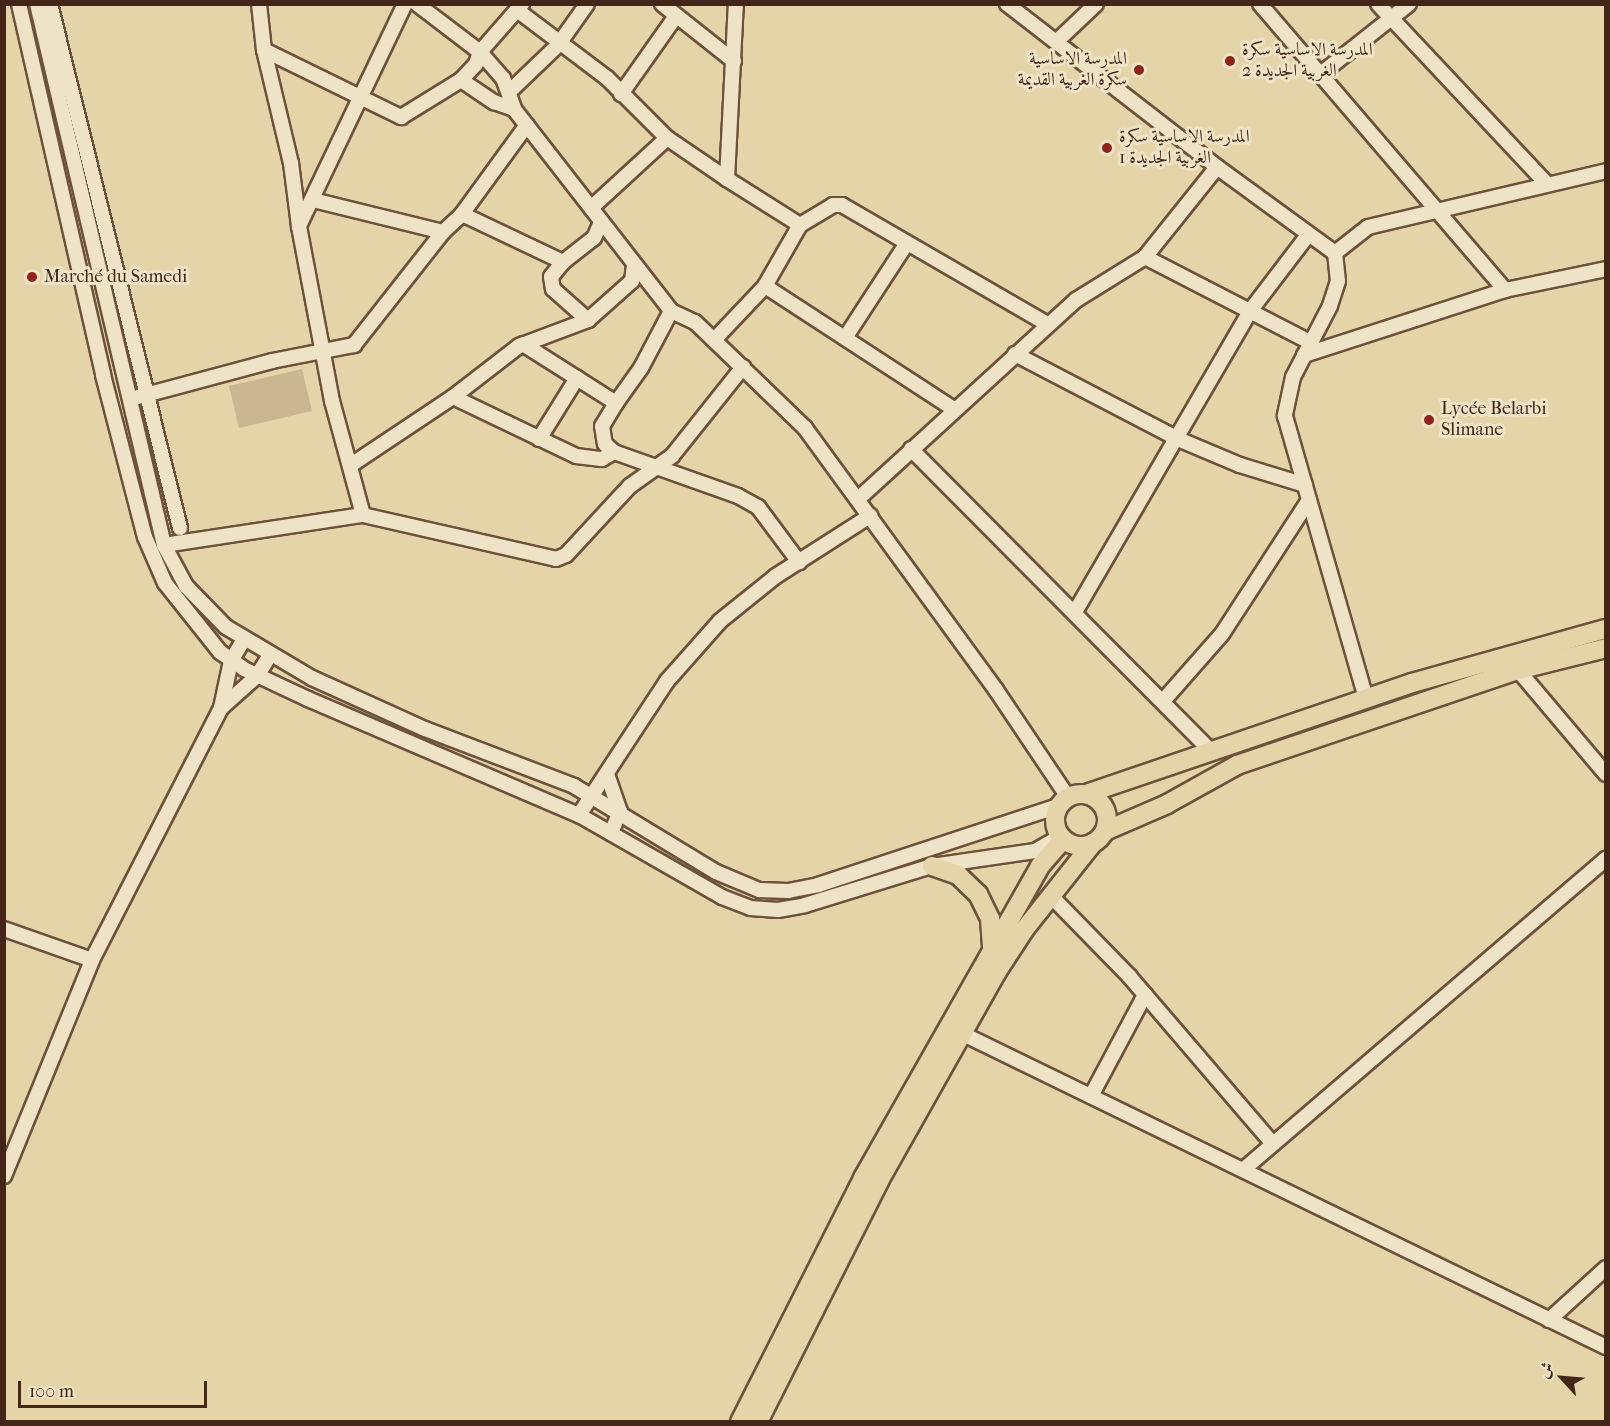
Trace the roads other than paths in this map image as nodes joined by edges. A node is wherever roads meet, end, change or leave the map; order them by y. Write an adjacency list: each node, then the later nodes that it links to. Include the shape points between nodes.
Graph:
1 (19, 4): 19 (street)
2 (37, 4): 18 (street)
3 (50, 4): 38 (street)
4 (259, 4): 22 (street)
5 (405, 4): 29 (street)
6 (417, 4): 23 (street)
7 (587, 4): 21 (street)
8 (662, 4): 16 (street)
9 (736, 4): 24 (street)
10 (1007, 4): 20 (street)
11 (1096, 4): 20 (street)
12 (1260, 4): 25 (street)
13 (1378, 4): 17 (street)
14 (1409, 4): 17 (street)
15 (520, 7): 21 (street); 23 (street)
16 (676, 16): 24 (street); 28 (street)
17 (1392, 20): 25 (street); 36 (street)
18 (42, 27): 19 (street); 39 (street)
19 (25, 31): 42 (street)
20 (1056, 42): 33 (street)
21 (558, 45): 27 (street); 28 (street, via 607,78)
22 (264, 50): 29 (street); 46 (street, via 291,163)
23 (480, 52): 26 (street, via 476,64); 27 (street, via 503,78)
24 (734, 61): 35 (street)
25 (1322, 73): 41 (street)
26 (461, 80): 29 (street, via 401,117); 30 (street, via 494,102)
27 (509, 92): 30 (street)
28 (621, 94): 32 (street)
29 (360, 99): 37 (street)
30 (514, 109): 31 (street)
31 (526, 125): 40 (street); 43 (street)
32 (667, 138): 35 (street); 40 (street)
33 (1217, 167): 48 (street); 51 (street)
34 (1605, 171): 36 (street)
35 (728, 179): 45 (street)
36 (1546, 183): 41 (street)
37 (313, 200): 46 (street); 47 (street)
38 (98, 203): 39 (street); 57 (street)
39 (83, 207): 42 (street); 58 (street)
40 (591, 208): 44 (street)
41 (1440, 210): 50 (street, via 1368,227); 56 (street)
42 (68, 212): 59 (street)
43 (462, 214): 47 (street); 52 (street)
44 (602, 222): 52 (street, via 594,238); 53 (street)
45 (800, 225): 49 (street, via 833,205 842,205); 55 (street)
46 (298, 226): 68 (street)
47 (443, 232): 68 (street, via 358,342)
48 (1308, 235): 50 (street); 61 (street)
49 (907, 243): 63 (street); 64 (street)
50 (1335, 253): 67 (street, via 1338,282)
51 (1145, 257): 61 (street); 63 (street, via 1076,300)
52 (563, 262): 62 (street, via 551,277 553,289)
53 (634, 266): 60 (street); 62 (street, via 632,281)
54 (1605, 269): 56 (street)
55 (765, 286): 64 (street); 65 (street)
56 (1505, 290): 67 (street)
57 (121, 295): 58 (street); 72 (street)
58 (106, 298): 59 (street); 74 (street)
59 (87, 302): 96 (street, via 145,537 165,583 211,644)
60 (671, 311): 65 (street, via 695,322); 75 (street, via 641,368)
61 (1250, 311): 67 (street); 77 (street)
62 (588, 320): 66 (street)
63 (1047, 324): 69 (street)
64 (845, 338): 76 (street)
65 (714, 340): 70 (street)
66 (524, 344): 71 (street); 73 (street)
67 (1307, 348): 83 (street, via 1286,397 1285,416)
68 (321, 351): 72 (street); 81 (street)
69 (1015, 354): 76 (street); 77 (street)
70 (743, 367): 82 (street, via 694,430); 84 (street, via 806,428)
71 (577, 378): 75 (street); 78 (street)
72 (146, 395): 74 (street); 88 (street)
73 (453, 397): 78 (street); 81 (street)
74 (128, 400): 89 (street)
75 (616, 403): 80 (street, via 602,426 605,444)
76 (954, 409): 79 (street)
77 (1174, 436): 83 (street, via 1240,465); 91 (street)
78 (539, 440): 80 (street, via 589,460)
79 (911, 450): 84 (street); 91 (street)
80 (614, 453): 82 (street)
81 (351, 465): 86 (street)
82 (656, 469): 86 (street, via 630,486 566,555 556,559); 90 (street, via 738,496 758,507)
83 (1305, 484): 85 (street)
84 (858, 499): 87 (street)
85 (1309, 500): 99 (street); 100 (street, via 1222,634)
86 (363, 515): 89 (street)
87 (870, 516): 90 (street); 107 (street)
88 (180, 528)
89 (165, 545): 93 (street, via 186,586 216,619)
90 (799, 562): 103 (street, via 720,621 667,681)
91 (1076, 612): 100 (street)
92 (1605, 629): 99 (main road)
93 (243, 639): 95 (street); 96 (street)
94 (1605, 648): 97 (main road)
95 (270, 655): 98 (street); 105 (street, via 425,729)
96 (231, 661): 98 (street); 101 (street)
97 (1518, 670): 104 (street); 111 (main road, via 1237,765)
98 (257, 676): 101 (street); 109 (street)
99 (1366, 698): 102 (main road)
100 (1163, 701): 102 (street)
101 (221, 708): 118 (street)
102 (1211, 751): 106 (main road)
103 (607, 774): 105 (street); 108 (street)
104 (1605, 774)
105 (590, 794): 108 (street); 109 (street)
106 (1086, 794): 107 (main road); 111 (main road, via 1104,808)
107 (1063, 801): 108 (street, via 788,891 741,885); 112 (main road, via 1054,821)
108 (620, 811): 110 (street)
109 (579, 814): 110 (street)
110 (611, 833): 114 (street, via 722,897 762,910 805,905)
111 (1099, 837): 112 (main road, via 1077,846); 115 (main road)
112 (1061, 838): 114 (street, via 1026,853); 117 (main road)
113 (1605, 859): 122 (street)
114 (932, 866): 117 (main road, via 958,876 978,894 990,919)
115 (1051, 896): 119 (street); 120 (main road, via 1024,930)
116 (4, 929): 118 (street)
117 (992, 947): 128 (main road, via 863,1178)
118 (92, 960): 124 (street)
119 (1145, 995): 121 (street); 122 (street)
120 (961, 1034): 121 (street); 129 (main road, via 879,1181)
121 (1091, 1096): 123 (street)
122 (1273, 1144): 123 (street)
123 (1244, 1169): 126 (street)
124 (4, 1176)
125 (1605, 1268): 126 (street)
126 (1549, 1320): 127 (street)
127 (1605, 1347)
128 (740, 1422)
129 (758, 1422)

